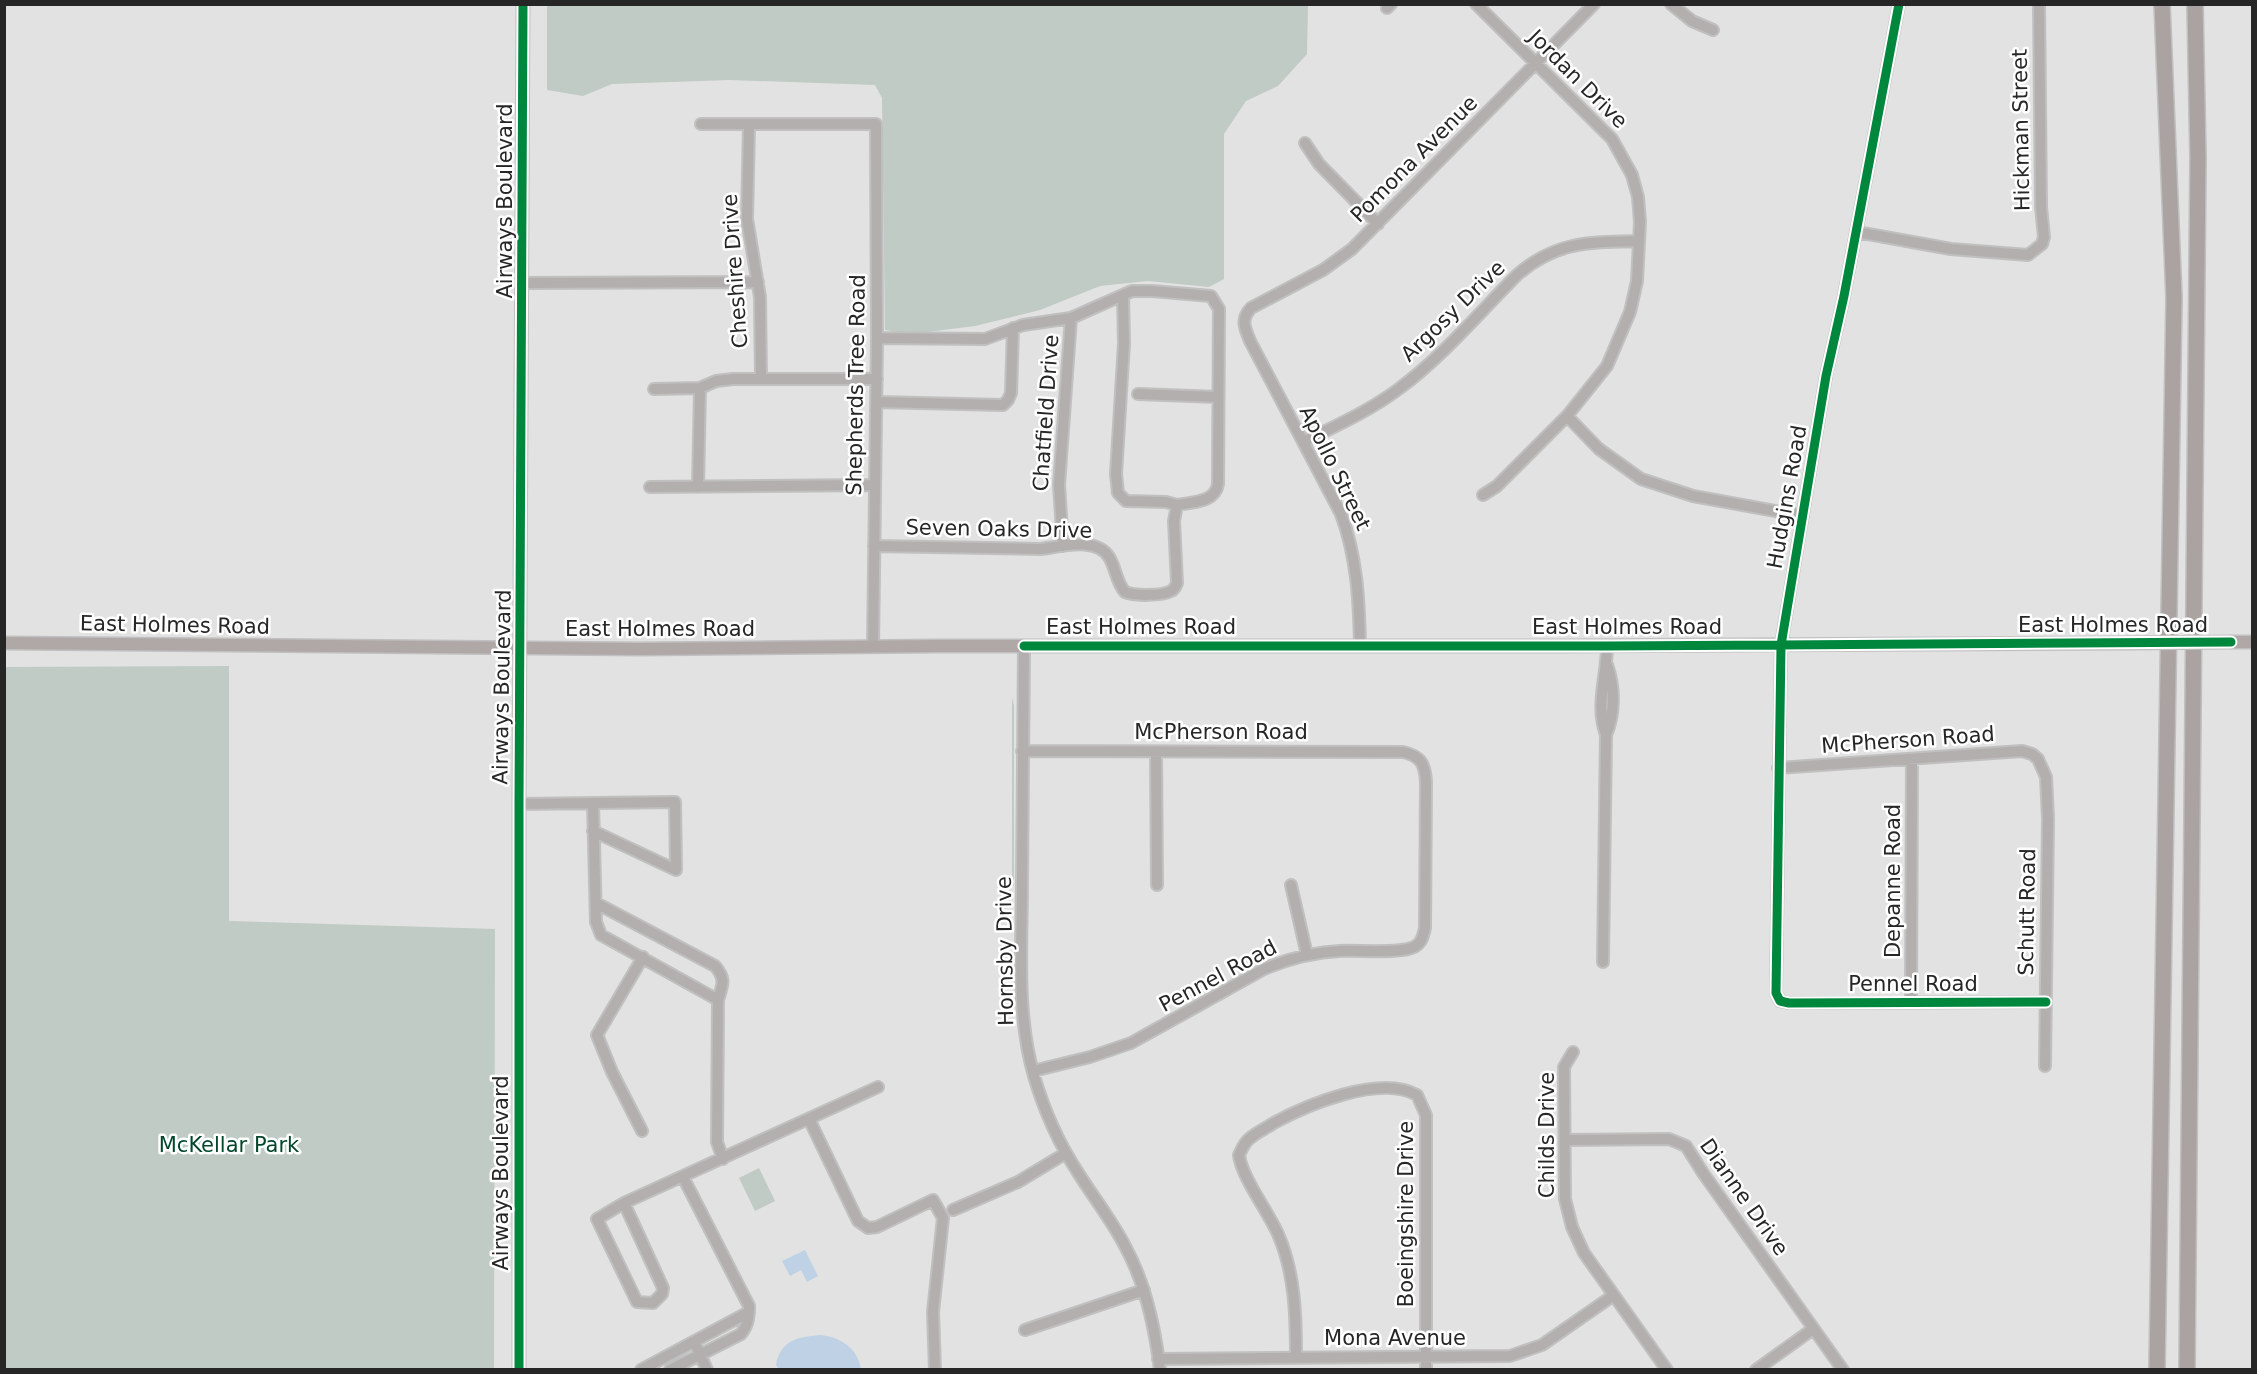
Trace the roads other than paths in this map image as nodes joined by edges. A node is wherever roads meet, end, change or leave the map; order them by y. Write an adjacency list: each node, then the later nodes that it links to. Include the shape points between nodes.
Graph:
1 (523, 4): 18 (main road, Airways Boulevard)
2 (1476, 4): 10 (street, Jordan Drive)
3 (1594, 4): 10 (street, Pomona Avenue)
4 (1671, 4): 9 (street, via 1692,21)
5 (1899, 4): 15 (street, Hudgins Road)
6 (2039, 4): 15 (street, Hickman Street, via 2042,244 2035,252 2022,255)
7 (2162, 4): 100 (highway, via 2174,298)
8 (2195, 4): 101 (highway, via 2198,158)
9 (1713, 30)
10 (1536, 64): 14 (street, Pomona Avenue); 16 (street, Jordan Drive, via 1606,133 1623,156 1638,196)
11 (701, 124): 12 (street)
12 (749, 125): 17 (street, Cheshire Drive, via 747,219); 23 (street, Shepherds Tree Road, via 876,124)
13 (1305, 143): 14 (street, via 1319,164)
14 (1378, 224): 21 (street, Pomona Avenue, via 1346,255 1251,308)
15 (1857, 232): 38 (street, Hudgins Road, via 1826,376)
16 (1639, 241): 31 (street, Jordan Drive, via 1637,281 1630,312 1607,366); 32 (street, Argosy Drive, via 1574,244 1533,261 1409,380 1370,407)
17 (758, 282): 18 (street); 24 (street, Cheshire Drive)
18 (522, 283): 48 (main road, Airways Boulevard)
19 (1123, 295): 20 (street); 29 (street, via 1152,291 1211,296 1219,309); 37 (street, via 1118,493 1126,501 1166,501)
20 (1071, 318): 22 (street); 40 (street, Chatfield Drive, via 1059,485)
21 (1244, 318): 32 (street, Apollo Street, via 1250,341)
22 (1013, 327): 23 (street, via 977,340); 30 (street, via 1011,393 1003,405)
23 (877, 338): 25 (street, Shepherds Tree Road)
24 (761, 379): 25 (street); 26 (street, via 724,380)
25 (877, 379): 30 (street, Shepherds Tree Road)
26 (700, 388): 27 (street); 34 (street)
27 (654, 389)
28 (1138, 394): 29 (street)
29 (1218, 397): 37 (street, via 1217,490 1210,498)
30 (877, 402): 33 (street, Shepherds Tree Road)
31 (1567, 416): 36 (street, Jordan Drive, via 1497,486); 38 (street, via 1599,449 1641,479 1693,495)
32 (1304, 442): 43 (street, Apollo Street, via 1341,514 1351,544 1358,577)
33 (874, 485): 34 (street); 39 (street, Shepherds Tree Road)
34 (698, 486): 35 (street)
35 (651, 487)
36 (1482, 495)
37 (1177, 505): 40 (street, Seven Oaks Drive, via 1177,583 1169,592 1125,592 1103,550)
38 (1803, 516): 44 (street, Hudgins Road)
39 (874, 546): 40 (street, Seven Oaks Drive); 47 (street, Shepherds Tree Road)
40 (1063, 546)
41 (2253, 642): 44 (main road, East Holmes Road, bridge)
42 (4, 643): 48 (main road, East Holmes Road)
43 (1360, 645): 45 (main road, East Holmes Road); 46 (main road, East Holmes Road)
44 (1781, 645): 46 (main road, East Holmes Road); 54 (street, Hudgins Road)
45 (1023, 646): 47 (main road, East Holmes Road); 49 (street, Hornsby Drive)
46 (1606, 646): 63 (street, via 1601,722 1606,735)
47 (873, 647): 48 (main road, East Holmes Road)
48 (521, 649): 56 (main road, Airways Boulevard)
49 (1022, 751): 50 (street, McPherson Road); 70 (street, Hornsby Drive, via 1022,997)
50 (1156, 752): 51 (street, McPherson Road, via 1403,752); 58 (street)
51 (1419, 758): 61 (street, Pennel Road, via 1426,782 1422,940 1403,950)
52 (1912, 759): 53 (street, McPherson Road, via 2022,751); 54 (street, McPherson Road); 66 (street, Depanne Road)
53 (2038, 759): 67 (street, Schutt Road, via 2046,777 2048,819)
54 (1778, 768): 65 (street, Hudgins Road, via 1775,982)
55 (593, 803): 56 (street); 57 (street); 57 (street, via 675,802 676,870)
56 (519, 804): 90 (main road, Airways Boulevard)
57 (593, 831): 60 (street)
58 (1156, 885)
59 (1291, 885): 61 (street)
60 (596, 903): 62 (street, via 601,935); 64 (street, via 715,966 723,975)
61 (1307, 955): 70 (street, Pennel Road, via 1264,969 1131,1043)
62 (643, 957): 64 (street); 73 (street, via 597,1035)
63 (1604, 962)
64 (718, 1000): 76 (street, via 717,1142)
65 (1780, 1001): 66 (street, Pennel Road)
66 (1911, 1002): 67 (street, Pennel Road)
67 (2046, 1002): 69 (street, Schutt Road)
68 (1573, 1052): 74 (street, Childs Drive, via 1564,1067)
69 (2045, 1066)
70 (1033, 1071): 75 (street, Hornsby Drive)
71 (878, 1087): 72 (street)
72 (809, 1119): 76 (street); 95 (street, via 858,1221 868,1228 877,1227 933,1200 943,1218 933,1312)
73 (642, 1131)
74 (1565, 1140): 81 (street, Childs Drive, via 1565,1199 1572,1227 1578,1244); 83 (street, Dianne Drive, via 1669,1139 1686,1146)
75 (1066, 1153): 79 (street, via 1018,1182); 80 (street, Hornsby Drive, via 1126,1248)
76 (723, 1159): 77 (street)
77 (683, 1177): 78 (street); 82 (street)
78 (624, 1203): 78 (street, via 663,1288 652,1303 637,1302 597,1218)
79 (953, 1210)
80 (1144, 1290): 84 (street); 89 (street, Hornsby Drive)
81 (1614, 1295): 88 (street, Mona Avenue, via 1532,1350 1498,1357); 97 (street, Childs Drive)
82 (749, 1312): 85 (street); 86 (street, via 741,1334)
83 (1813, 1329): 98 (street); 99 (street, Dianne Drive)
84 (1025, 1330)
85 (693, 1342): 86 (street); 91 (street)
86 (698, 1355): 92 (street, via 687,1355); 93 (street); 94 (street)
87 (1296, 1357): 88 (street, Mona Avenue); 88 (street, Boeingshire Drive, via 1292,1279 1279,1236 1239,1155 1249,1139 1303,1108 1340,1095 1401,1089 1418,1095 1426,1115); 89 (street, Mona Avenue)
88 (1426, 1357): 96 (street, Boeingshire Drive)
89 (1159, 1364)
90 (519, 1370)
91 (641, 1370)
92 (665, 1370)
93 (670, 1370)
94 (707, 1370)
95 (935, 1370)
96 (1426, 1370)
97 (1667, 1370)
98 (1756, 1370)
99 (1843, 1370)
100 (2157, 1370)
101 (2187, 1370)

